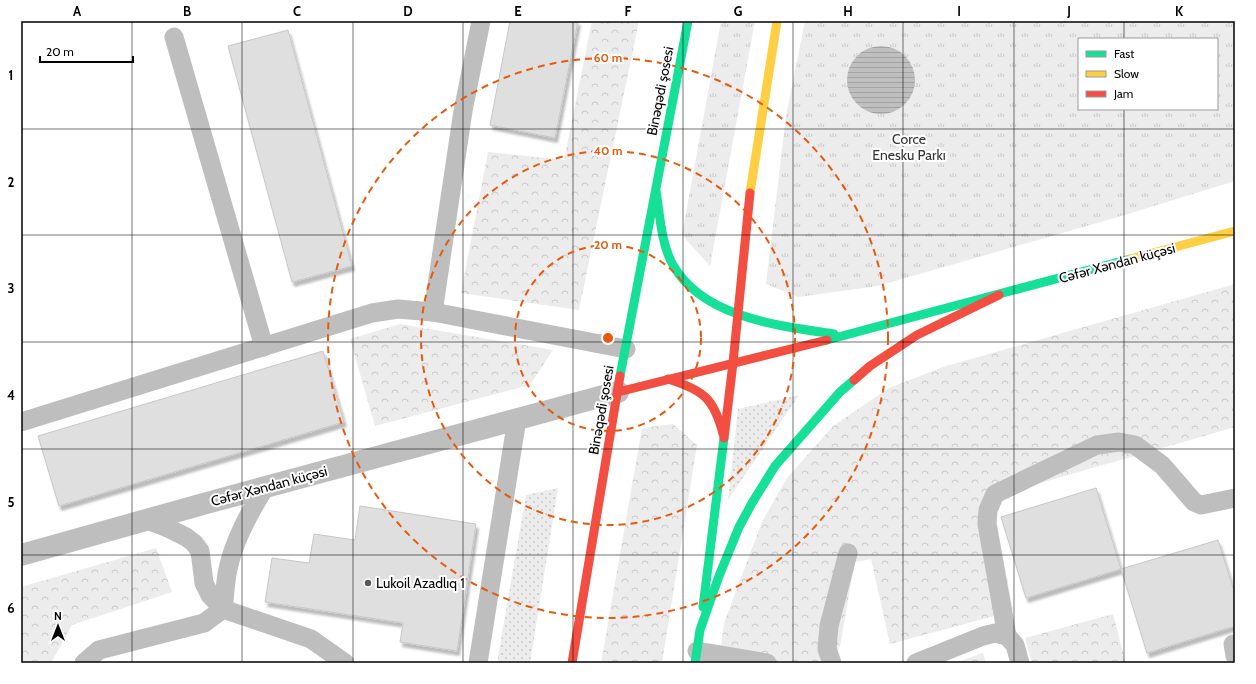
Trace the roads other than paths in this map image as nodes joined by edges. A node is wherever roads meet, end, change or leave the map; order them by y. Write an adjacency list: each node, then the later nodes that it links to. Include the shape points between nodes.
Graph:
1 (481, 21): 8 (lane, via 463,111)
2 (688, 21): 5 (main road, Binəqədi şosesi)
3 (777, 21): 9 (main road, via 749,200)
4 (174, 37): 11 (lane)
5 (656, 188): 9 (main road, via 665,244 682,279 716,305); 12 (main road, Binəqədi şosesi)
6 (1235, 231): 7 (main road, Cəfər Xəndan küçəsi)
7 (999, 295): 10 (main road); 25 (main road, via 917,335 870,366 840,392 804,432 776,466 752,503 719,576)
8 (433, 312): 11 (lane, via 398,309 372,314); 12 (lane)
9 (738, 314): 10 (main road, via 765,323); 13 (main road)
10 (845, 336): 13 (main road)
11 (264, 347): 17 (lane)
12 (626, 349): 15 (main road, Binəqədi şosesi)
13 (733, 363): 14 (main road); 18 (main road)
14 (668, 379): 15 (main road); 18 (main road, via 687,384 709,400)
15 (618, 392): 16 (street, Cəfər Xəndan küçəsi); 31 (main road, Binəqədi şosesi)
16 (517, 419): 19 (street, Cəfər Xəndan küçəsi); 30 (lane)
17 (21, 422)
18 (724, 441): 25 (main road)
19 (265, 487): 21 (street, Cəfər Xəndan küçəsi); 24 (lane, via 234,550 228,568)
20 (1235, 498): 26 (lane, via 1201,505 1194,502 1162,465 1136,445 1119,442 1098,445 994,494 988,510 987,524)
21 (147, 520): 22 (street, Cəfər Xəndan küçəsi); 24 (lane, via 170,529 194,543 200,551 204,583 210,595)
22 (22, 551)
23 (848, 553): 33 (lane, via 829,626 827,649)
24 (223, 609): 28 (lane, via 204,623 99,650); 29 (lane, via 311,639)
25 (700, 630): 27 (main road)
26 (1007, 636): 34 (lane, via 995,633 983,636); 35 (lane, via 1016,645)
27 (696, 657): 32 (lane)
28 (84, 663)
29 (345, 663)
30 (478, 663)
31 (572, 663)
32 (767, 663)
33 (832, 663)
34 (916, 663)
35 (1020, 663)

